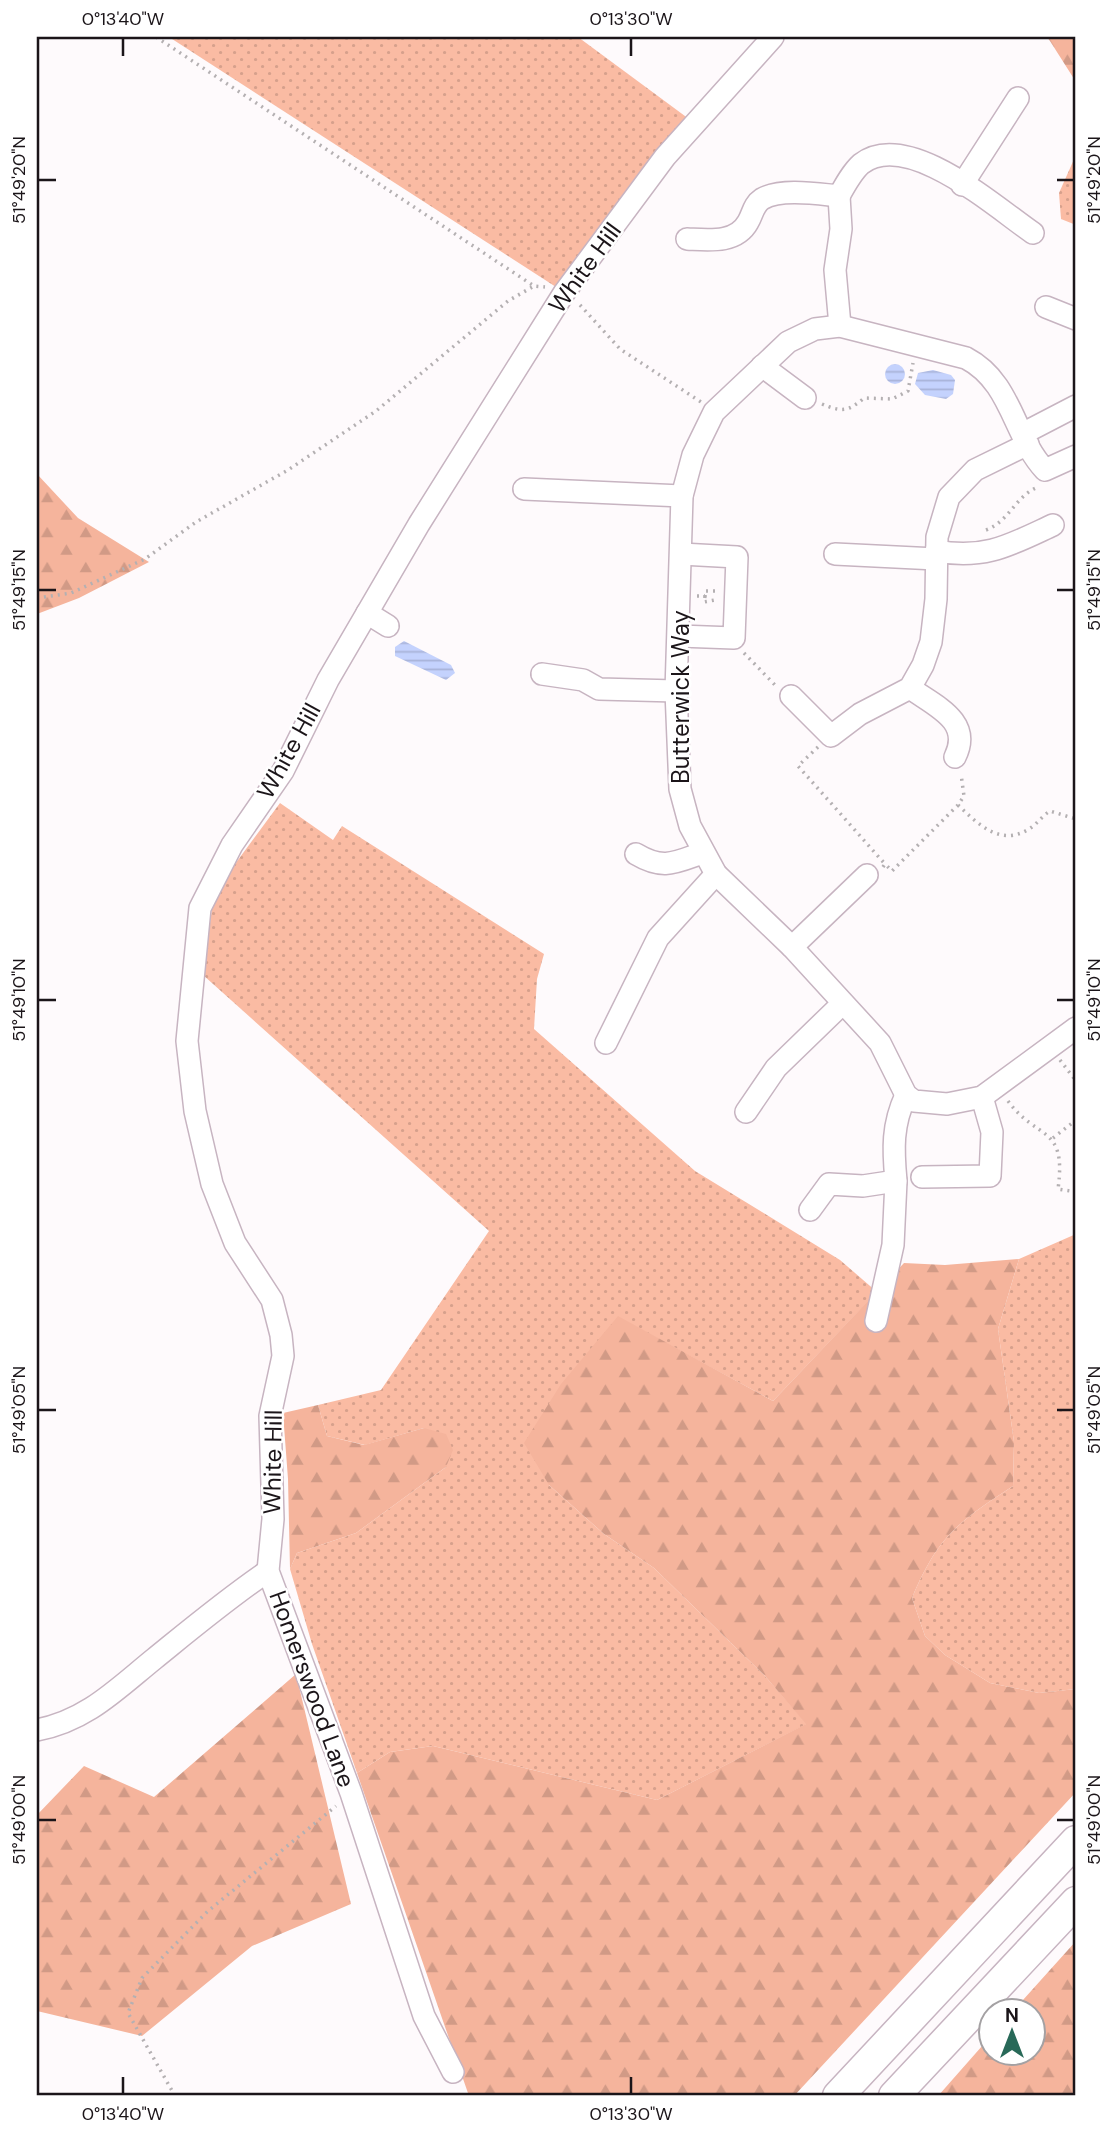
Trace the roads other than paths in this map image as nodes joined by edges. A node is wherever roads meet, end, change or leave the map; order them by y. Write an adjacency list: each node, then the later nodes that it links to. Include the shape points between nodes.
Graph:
1 (773, 37): 21 (street, White Hill, via 665,157 564,293)
2 (1018, 98): 3 (street)
3 (962, 185): 4 (street, via 921,160 882,155 859,165); 5 (street)
4 (839, 195): 6 (street, via 769,196 754,207 743,230 734,236); 9 (street, via 841,229 835,270)
5 (1033, 233)
6 (687, 239)
7 (1046, 307): 8 (street)
8 (1076, 319)
9 (840, 326): 10 (street, Butterwick Way, via 815,329 788,342); 13 (street, Butterwick Way, via 979,365 998,384)
10 (762, 366): 11 (street); 16 (street, Butterwick Way, via 714,412 693,455)
11 (806, 398)
12 (1076, 406): 13 (street)
13 (1026, 439): 14 (street, Butterwick Way, via 1045,470); 20 (street, via 959,483 942,516)
14 (1076, 456)
15 (524, 489): 16 (street)
16 (682, 496): 18 (street, Butterwick Way)
17 (1053, 525): 20 (street, via 995,551)
18 (681, 554): 23 (street, Butterwick Way); 23 (street, via 737,556 725,597 734,638)
19 (835, 555): 20 (street)
20 (936, 555): 25 (street, via 931,642)
21 (368, 613): 22 (street); 44 (street, White Hill, via 283,771 232,845 200,908 190,988 190,1078 212,1184 235,1243 272,1300 281,1335 283,1356 271,1416 273,1519)
22 (388, 626)
23 (679, 636): 26 (street, Butterwick Way)
24 (542, 674): 26 (street, via 583,680 599,688)
25 (910, 688): 27 (street, via 860,714 831,736); 28 (street, via 959,725 961,743)
26 (676, 691): 29 (street, Butterwick Way, via 680,789)
27 (791, 696)
28 (956, 757)
29 (702, 853): 30 (street, via 668,864 651,863); 32 (street, Butterwick Way)
30 (636, 854)
31 (876, 870): 33 (street)
32 (716, 874): 33 (street, Butterwick Way); 36 (street, via 658,938)
33 (792, 947): 34 (street, Butterwick Way)
34 (842, 1004): 38 (street, Butterwick Way, via 880,1043); 39 (street, via 776,1068)
35 (1076, 1028): 37 (street)
36 (606, 1043)
37 (990, 1093): 38 (street, via 947,1104 924,1104); 40 (street, via 990,1176)
38 (906, 1095): 41 (street, via 896,1116 892,1145)
39 (746, 1112)
40 (922, 1177)
41 (896, 1181): 42 (street, via 863,1186 829,1184); 43 (street, via 893,1245)
42 (810, 1210)
43 (876, 1321)
44 (268, 1571): 45 (street, Homerswood Lane, via 106,1701 51,1728); 48 (street, Homerswood Lane, via 351,1793 424,2016)
45 (37, 1730)
46 (1076, 1841): 49 (highway)
47 (1076, 1902): 50 (highway)
48 (453, 2072)
49 (838, 2096)
50 (894, 2096)

